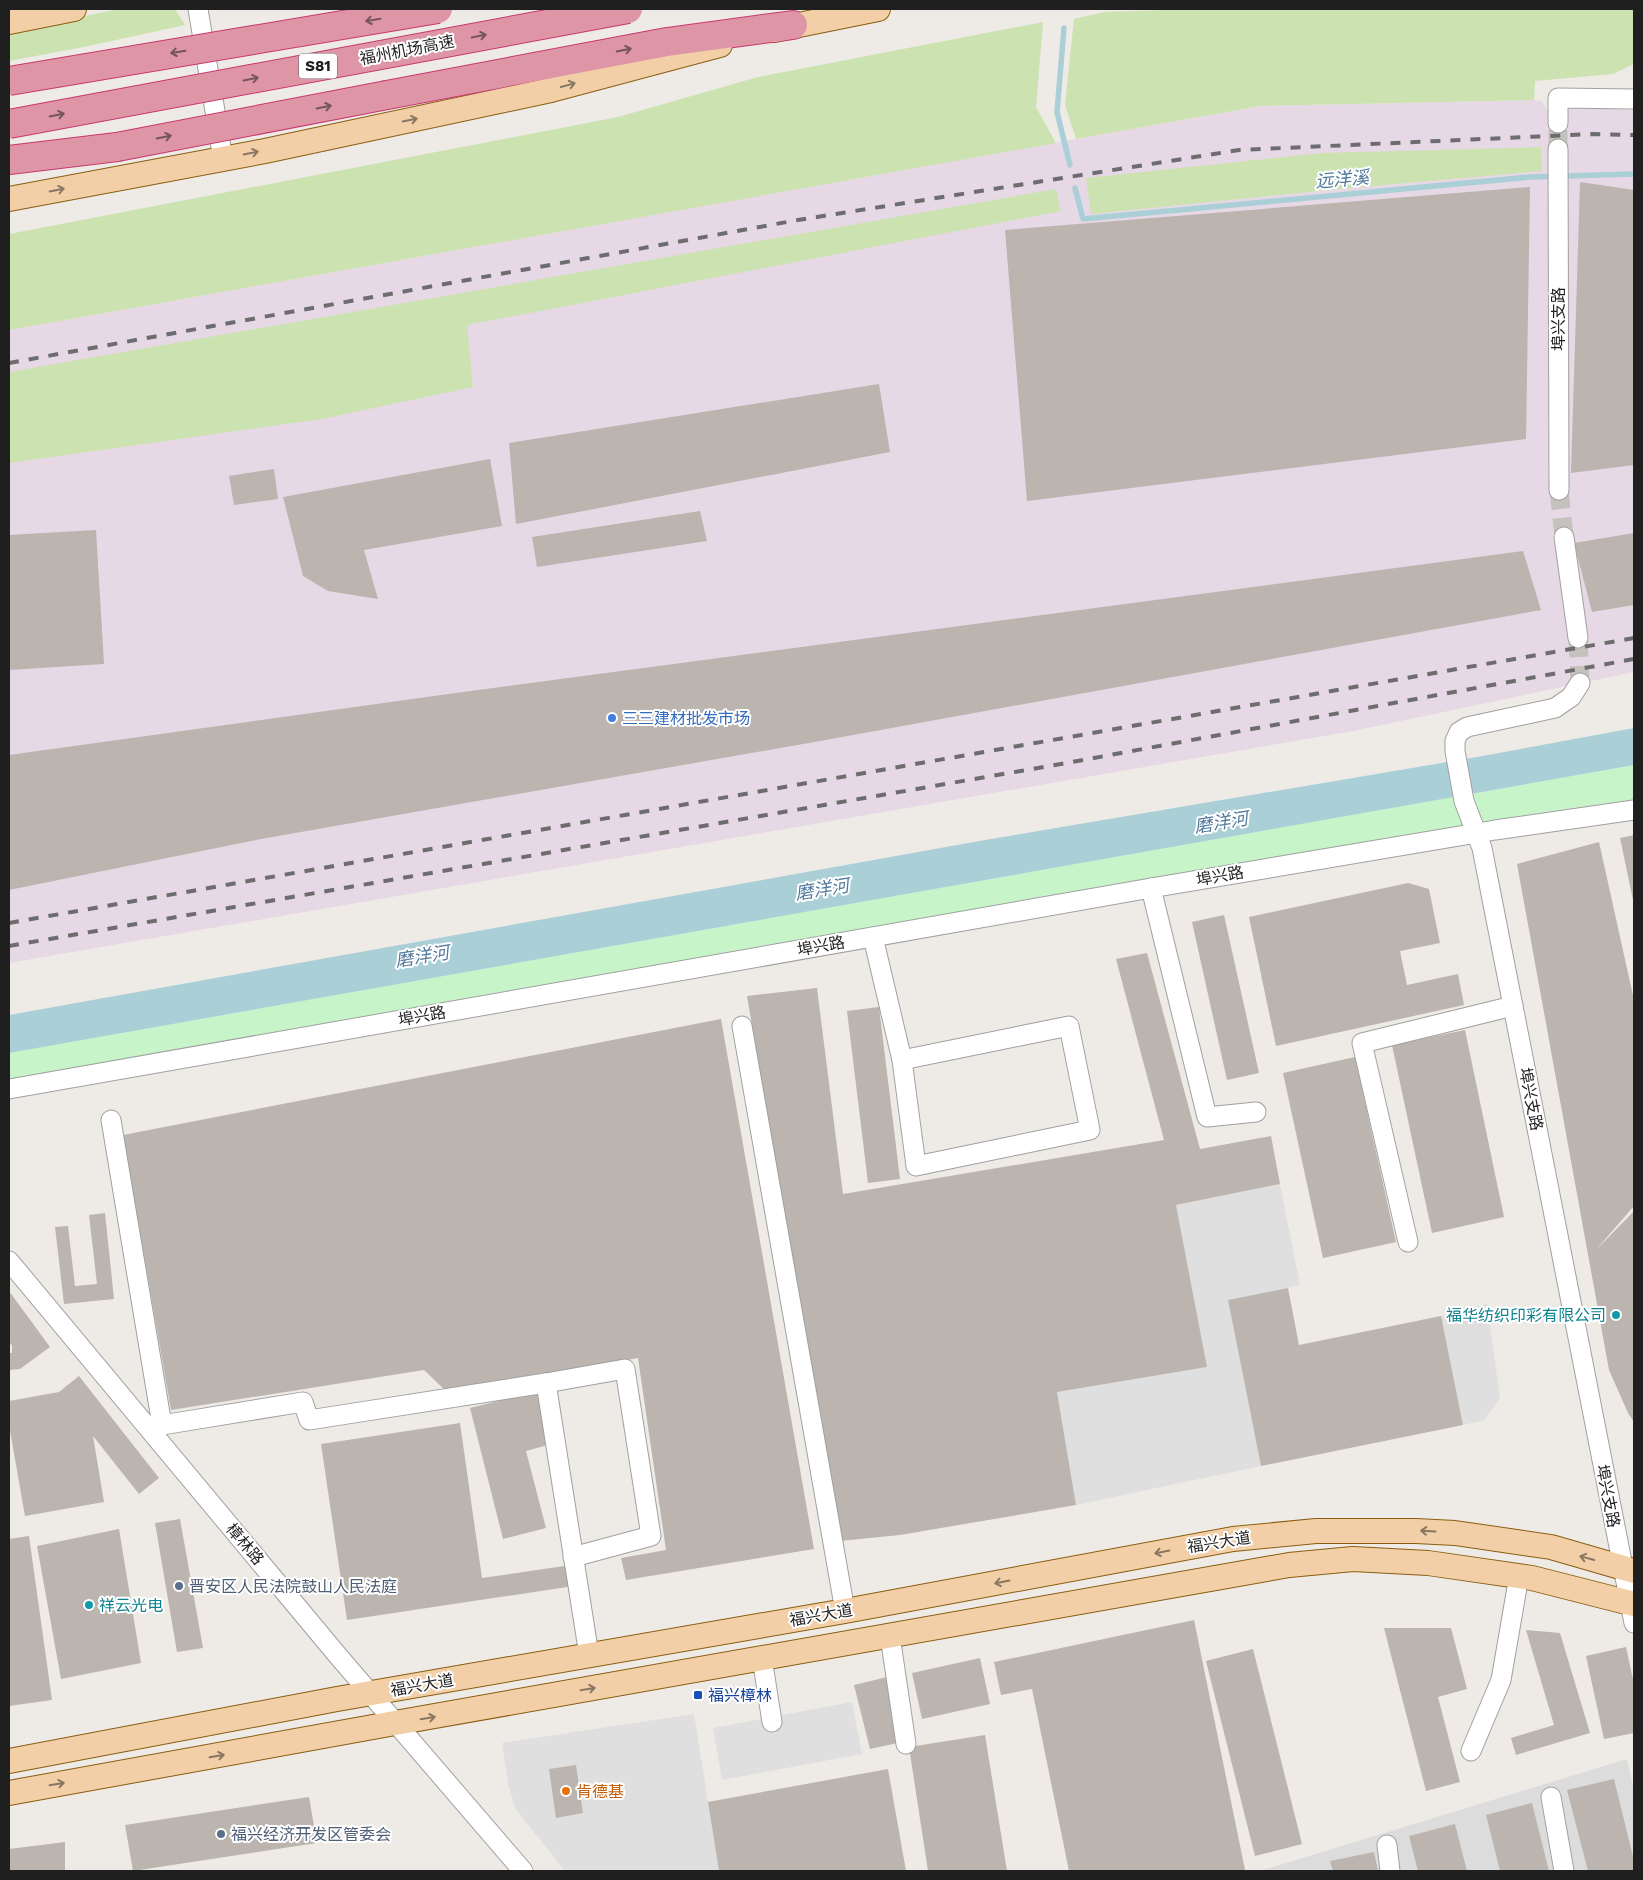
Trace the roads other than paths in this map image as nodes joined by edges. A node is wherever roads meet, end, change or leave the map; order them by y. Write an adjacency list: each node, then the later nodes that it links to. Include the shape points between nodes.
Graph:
1 (74, 9): 6 (main road)
2 (198, 9): 13 (street)
3 (438, 9): 8 (highway, S81, one-way to 8, bridge)
4 (628, 9): 11 (highway, 福州机场高速 / S81, one-way to 4, bridge)
5 (878, 9): 7 (main road)
6 (9, 22)
7 (793, 25): 13 (main road, one-way to 7, via 551,90); 14 (highway, one-way to 7, bridge, via 116,147 667,42)
8 (9, 81)
9 (1634, 99): 10 (street, via 1558,98)
10 (1558, 123)
11 (9, 124)
12 (1558, 149): 16 (street, 埠兴支路)
13 (223, 159): 15 (main road, one-way to 13)
14 (9, 160)
15 (9, 199)
16 (1559, 490)
17 (1564, 537): 18 (street)
18 (1578, 638)
19 (1580, 683): 21 (street, 埠兴支路, via 1571,697 1555,708 1467,727 1459,732 1456,751 1464,801)
20 (1634, 810): 21 (street, 埠兴路)
21 (1476, 833): 22 (street, 埠兴路); 24 (street, 埠兴支路, via 1482,848)
22 (1151, 888): 23 (street, 埠兴路); 28 (street, via 1207,1117)
23 (873, 937): 26 (street); 27 (street, 埠兴路)
24 (1513, 1006): 30 (street, via 1362,1042); 34 (street, 埠兴支路)
25 (742, 1026): 37 (street)
26 (902, 1060): 26 (street, via 916,1166 1090,1130 1069,1026)
27 (9, 1089)
28 (1256, 1112)
29 (111, 1120): 32 (street, via 162,1425 303,1402 309,1420)
30 (1408, 1242)
31 (9, 1261): 41 (street, 樟林路)
32 (546, 1383): 33 (street); 33 (street, via 625,1369 651,1536)
33 (573, 1557): 39 (street)
34 (1629, 1569): 36 (street, 埠兴支路); 37 (main road, 福兴大道, one-way to 37, via 1551,1547 1465,1534 1316,1531 1233,1539)
35 (1519, 1576): 36 (main road, 福兴大道); 38 (main road, 福兴大道, via 1419,1562 1353,1560 1289,1565); 45 (street, via 1500,1680)
36 (1632, 1609)
37 (845, 1611): 39 (main road, 福兴大道)
38 (890, 1636): 40 (main road, 福兴大道); 44 (street)
39 (589, 1655): 41 (main road, 福兴大道)
40 (762, 1658): 42 (street); 43 (main road, 福兴大道, one-way to 40)
41 (372, 1694): 43 (street, 樟林路); 46 (main road, 福兴大道)
42 (772, 1722)
43 (395, 1723): 47 (main road, 福兴大道, one-way to 43); 50 (street, 樟林路)
44 (906, 1744)
45 (1471, 1751)
46 (9, 1761)
47 (9, 1793)
48 (1551, 1797): 52 (street)
49 (1387, 1845): 51 (street)
50 (523, 1871)
51 (1390, 1871)
52 (1564, 1871)

